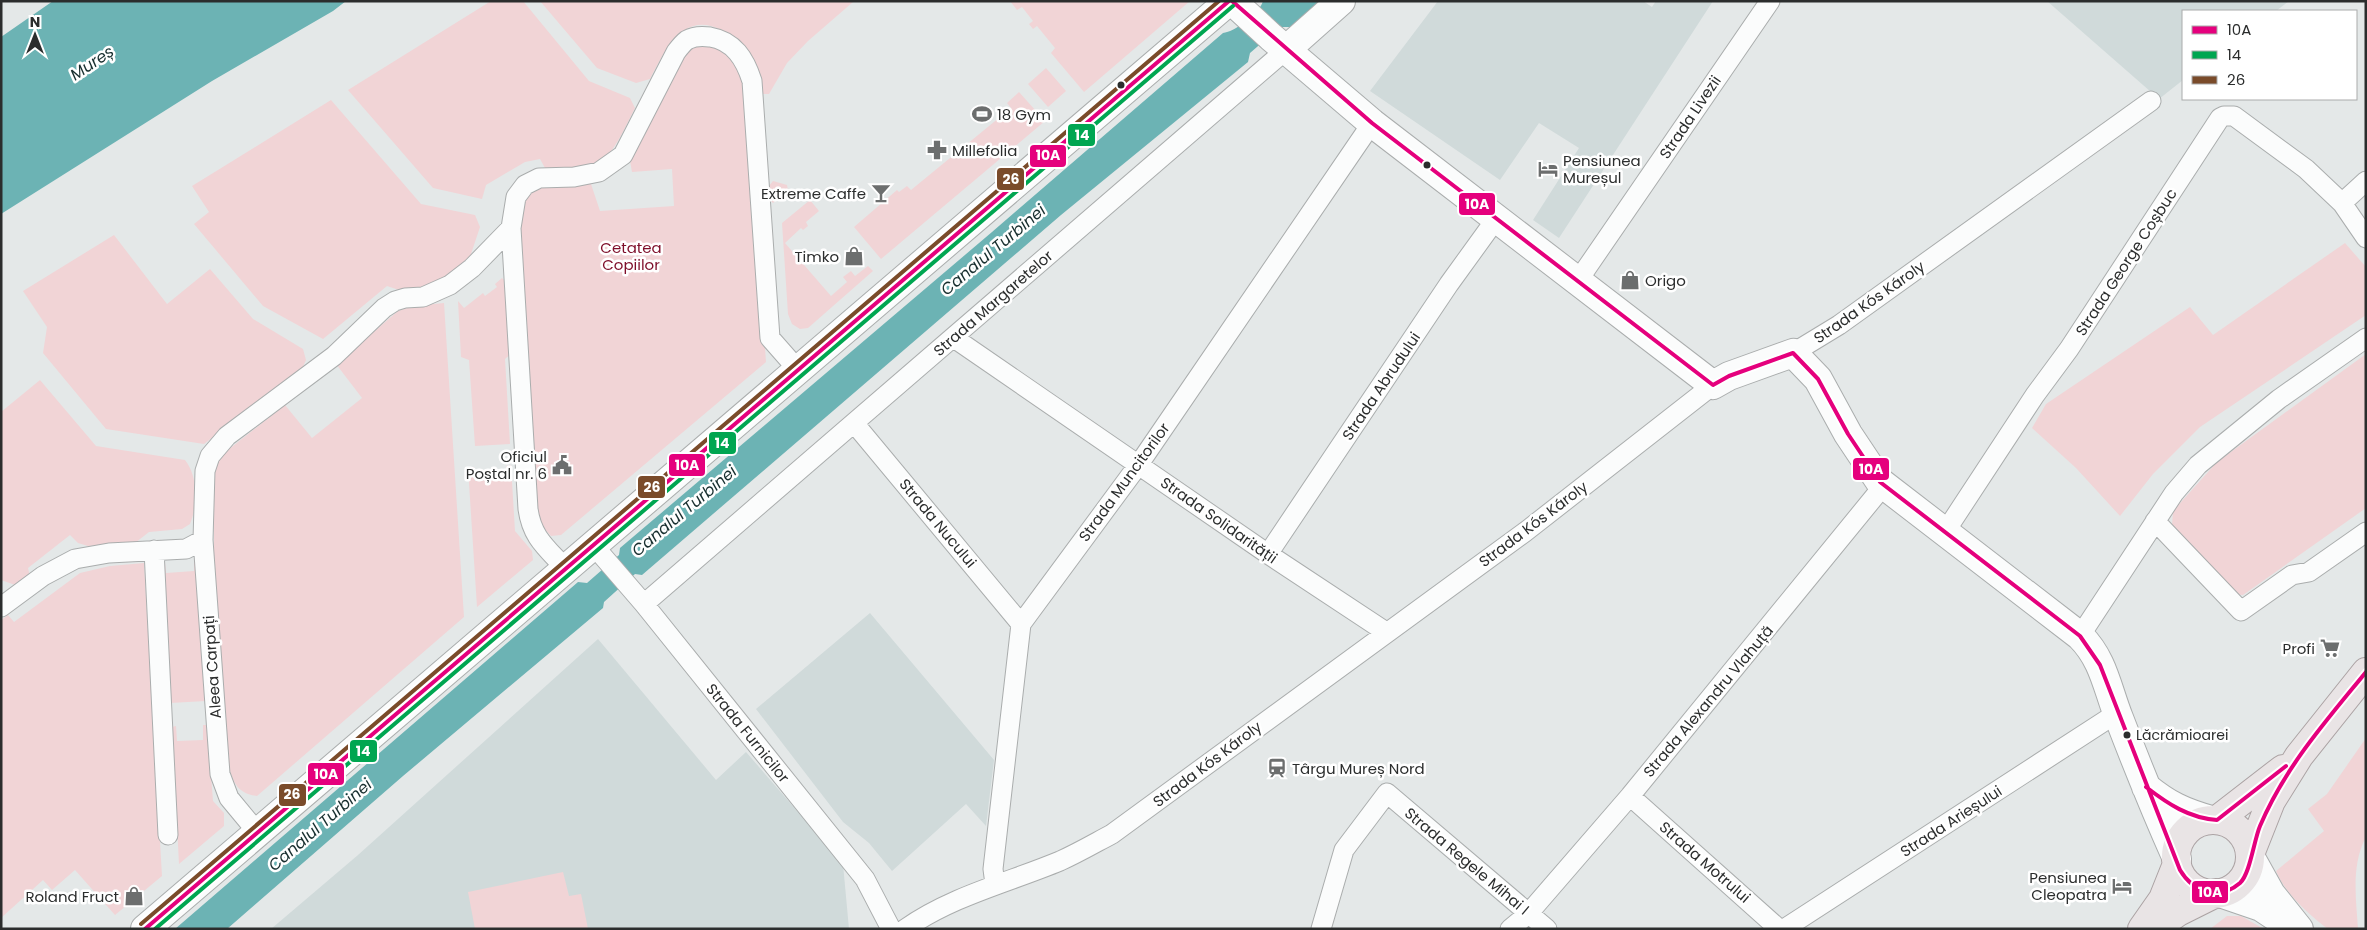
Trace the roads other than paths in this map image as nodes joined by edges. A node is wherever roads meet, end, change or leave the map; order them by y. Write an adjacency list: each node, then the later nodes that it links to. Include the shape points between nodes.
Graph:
1 (1341, 1): 4 (street, Strada Margaretelor)
2 (1770, 1): 12 (street, Strada Livezii)
3 (1235, 4): 4 (street); 16 (street)
4 (1279, 43): 6 (street); 13 (street, Strada Margaretelor)
5 (2151, 101): 15 (street, Strada Kós Károly, via 1839,325)
6 (1372, 123): 9 (street); 19 (street, Strada Muncitorilor)
7 (2366, 181): 8 (street)
8 (2342, 203): 11 (street, Strada George Coșbuc); 22 (street, Strada George Coșbuc, via 2306,170 2234,116 2220,118)
9 (1496, 219): 12 (street); 27 (street, Strada Abrudului)
10 (511, 228): 16 (street, via 516,197 525,185 539,178 599,172 623,155 676,52 687,40 701,36 720,39 741,55 752,81 770,338); 24 (street, Aleea Carpați, via 460,278 436,293 394,301 334,356 227,436 210,456 205,471); 28 (street, via 530,526)
11 (2366, 238)
12 (1578, 282): 17 (street)
13 (954, 338): 18 (street, Strada Margaretelor); 19 (street, Strada Solidarității)
14 (2366, 338): 21 (street, via 2222,443 2198,465)
15 (1793, 353): 17 (street, Strada Kós Károly); 20 (street, via 1818,379 1848,434)
16 (799, 371): 26 (street)
17 (1713, 385): 32 (street, Strada Kós Károly, via 1525,532)
18 (854, 423): 29 (street, Strada Margaretelor); 31 (street, Strada Nucului)
19 (1139, 464): 27 (street, Strada Solidarității); 31 (street, Strada Muncitorilor)
20 (1884, 485): 22 (street); 38 (street, Strada Alexandru Vlahuță)
21 (2155, 521): 23 (street, via 2241,611 2292,574 2309,572); 33 (street)
22 (1945, 532): 33 (street)
23 (2366, 532)
24 (203, 540): 25 (street, via 186,548); 40 (street, Aleea Carpați, via 220,774 229,798)
25 (154, 550): 30 (street, via 75,559 42,576); 41 (street)
26 (598, 550): 28 (street); 29 (street, Strada Furnicilor)
27 (1268, 554): 32 (street, Strada Solidarității)
28 (566, 569): 40 (street)
29 (644, 604): 48 (street, Strada Furnicilor, via 865,879)
30 (1, 607)
31 (1021, 624): 44 (street, Strada Muncitorilor, via 993,869)
32 (1386, 632): 44 (street, Strada Kós Károly, via 1112,834 1060,861)
33 (2080, 636): 35 (street, via 2092,648 2106,676)
34 (2366, 672): 36 (main road)
35 (2117, 713): 37 (street); 54 (street, Strada Arieșului)
36 (2299, 756): 39 (main road); 42 (main road, via 2271,801)
37 (2146, 787): 39 (street, via 2166,804); 43 (street)
38 (1630, 796): 46 (street, Strada Alexandru Vlahuță); 53 (street, Strada Motrului)
39 (2214, 820): 42 (main road, via 2236,828 2248,844); 43 (main road, via 2192,826 2185,832 2180,840)
40 (258, 833): 47 (street)
41 (168, 835)
42 (2251, 856): 45 (main road, via 2242,881 2228,891); 58 (street, via 2271,894)
43 (2177, 862): 45 (main road, via 2183,879 2194,889); 55 (main road, via 2163,899)
44 (995, 884): 49 (street, Strada Kós Károly, via 930,912)
45 (2218, 893): 56 (main road, via 2178,912); 57 (street, via 2261,907)
46 (1528, 914): 50 (street, Strada Regele Mihai I, via 1387,793 1344,850); 51 (street, Strada Alexandru Vlahuță); 52 (street, Strada Regele Mihai I)
47 (145, 929)
48 (892, 929)
49 (905, 929)
50 (1321, 929)
51 (1510, 929)
52 (1547, 929)
53 (1779, 929)
54 (1784, 929)
55 (2142, 929)
56 (2154, 929)
57 (2293, 929)
58 (2299, 929)

